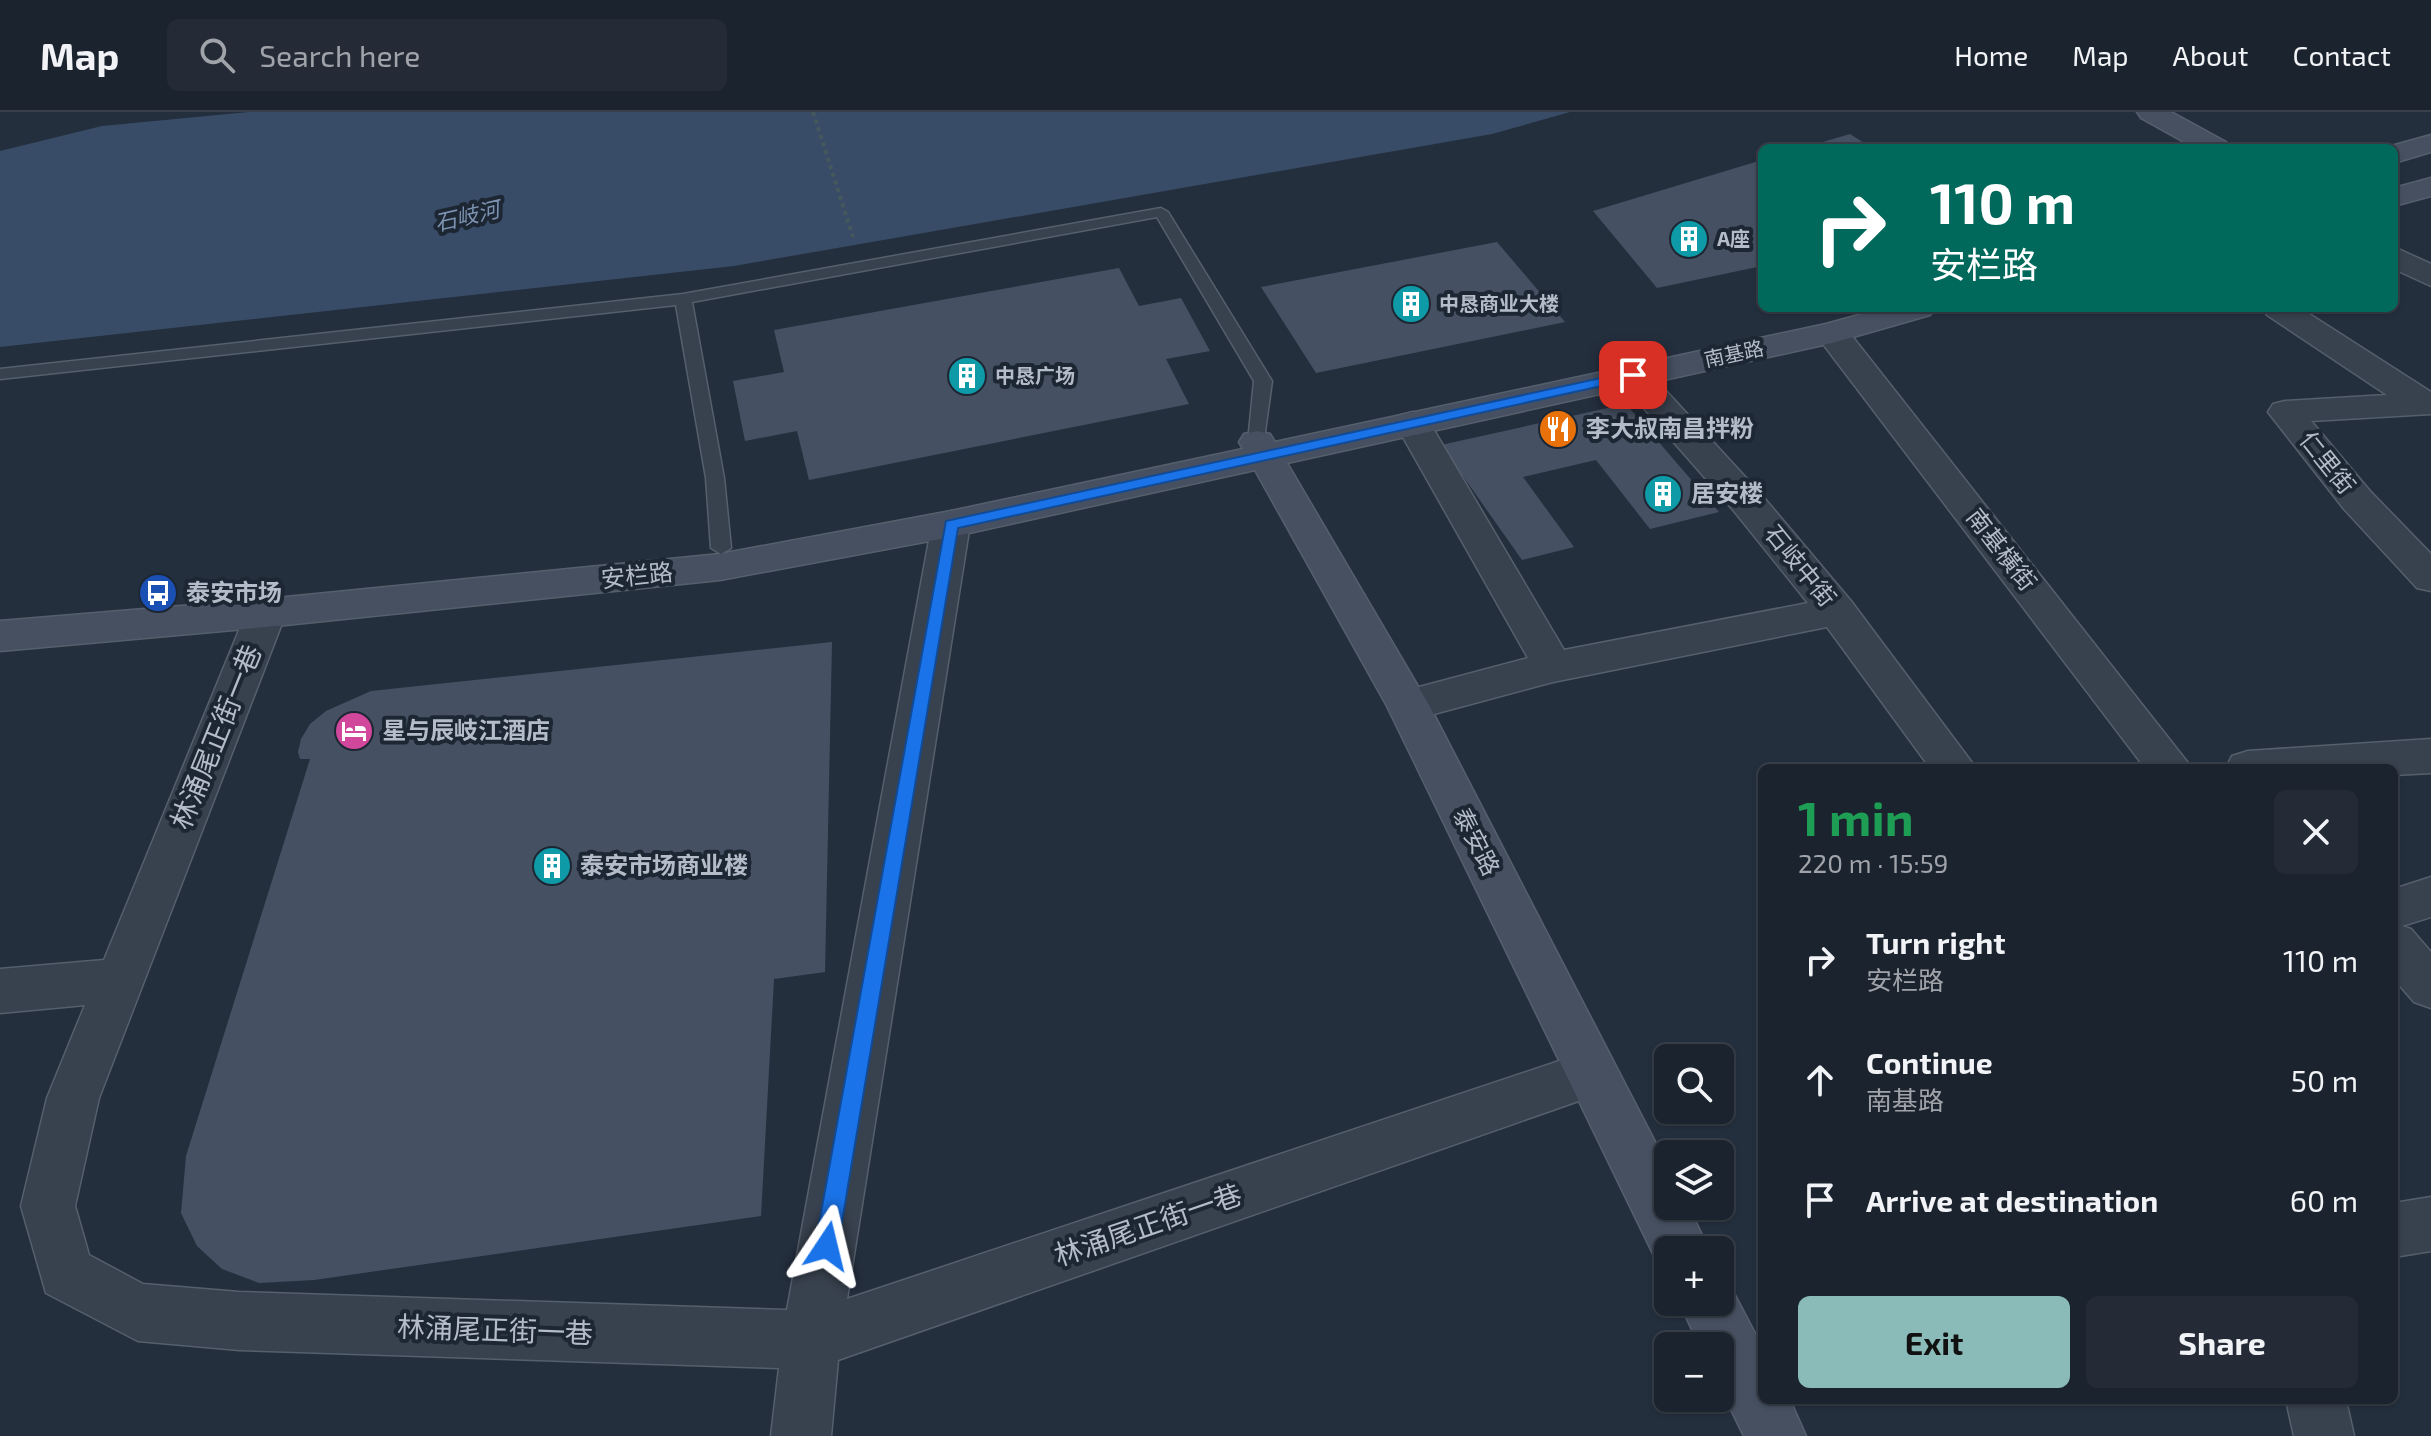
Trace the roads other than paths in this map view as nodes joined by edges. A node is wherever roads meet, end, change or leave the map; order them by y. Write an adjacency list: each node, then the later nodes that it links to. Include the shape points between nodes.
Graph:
1 (2151, 112): 3 (main road)
2 (2431, 143): 4 (main road)
3 (2209, 144)
4 (2398, 153)
5 (2431, 187): 6 (main road)
6 (2398, 196)
7 (2398, 258): 8 (street)
8 (2431, 277)
9 (683, 299): 13 (lane); 17 (lane, via 1161,212 1263,381); 19 (lane, via 715,478)
10 (1887, 312): 12 (main road, 南基路)
11 (2284, 312): 15 (street, 仁里街)
12 (1822, 320): 14 (main road, 南基路); 17 (main road, 南基路, via 1619,360); 29 (street, 南基橫街)
13 (0, 374)
14 (1633, 375): 16 (main road, 南基路); 21 (street, 石岐中街)
15 (2426, 403): 20 (street, 仁里街, via 2285,412 2357,500)
16 (1413, 423): 17 (main road, 南基路); 25 (street)
17 (1261, 450): 18 (main road, 安栏路); 19 (main road, 安栏路); 26 (main road, 泰安路)
18 (951, 524): 22 (main road, 安栏路, via 720,567); 42 (street)
19 (721, 548): 23 (main road, 安栏路)
20 (2431, 578)
21 (1837, 611): 25 (street); 28 (street, 石岐中街)
22 (266, 613): 24 (main road, 安栏路); 34 (street, 林涌尾正街一巷)
23 (0, 619)
24 (0, 636)
25 (1553, 667): 26 (street)
26 (1408, 705): 37 (main road, 泰安路)
27 (2431, 756): 30 (street)
28 (1951, 764)
29 (2167, 764)
30 (2309, 764)
31 (2431, 897): 32 (street)
32 (2398, 908)
33 (2398, 949): 35 (street)
34 (120, 980): 36 (street); 42 (street, 林涌尾正街一巷, via 73,1098 48,1206 66,1273 138,1312 239,1321)
35 (2431, 987)
36 (0, 991)
37 (1592, 1073): 40 (main road, 泰安路); 42 (street, 林涌尾正街一巷)
38 (2431, 1224): 39 (street)
39 (2398, 1229)
40 (1674, 1236)
41 (1715, 1316): 43 (main road)
42 (811, 1340): 46 (street)
43 (1758, 1401)
44 (1760, 1404): 47 (main road)
45 (2317, 1404): 48 (street)
46 (801, 1436)
47 (1776, 1436)
48 (2324, 1436)

